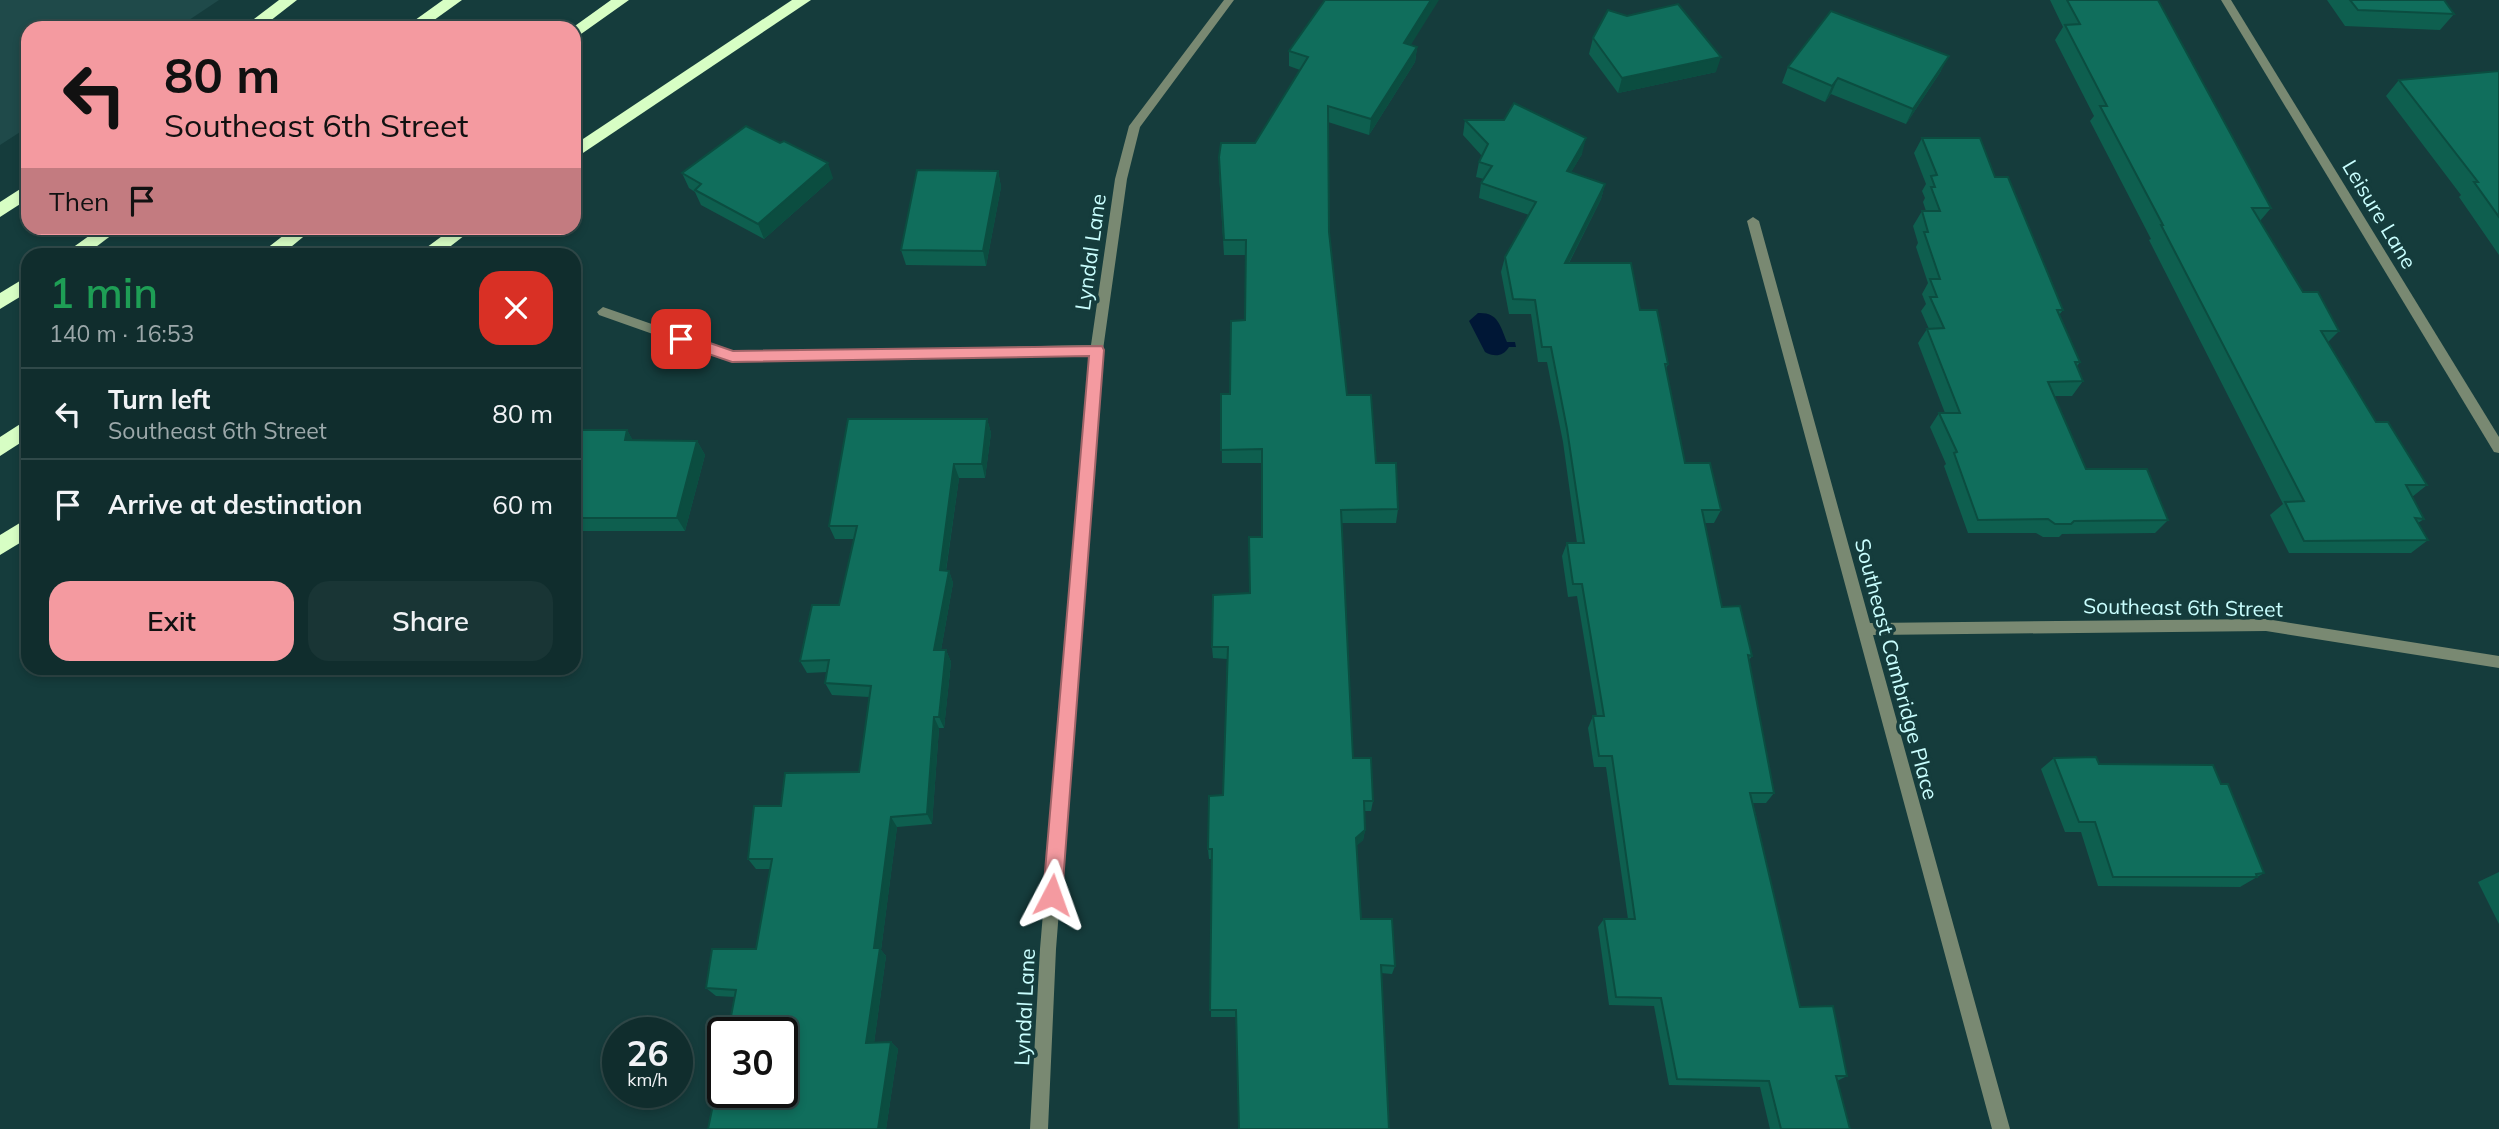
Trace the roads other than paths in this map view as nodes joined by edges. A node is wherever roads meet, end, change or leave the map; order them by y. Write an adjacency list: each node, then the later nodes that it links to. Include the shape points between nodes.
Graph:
1 (289, 0): 7 (highway)
2 (454, 0): 8 (highway)
3 (621, 0): 9 (highway)
4 (803, 0): 10 (highway)
5 (1229, 0): 23 (street, Lyndal Lane, via 1135,126 1122,179)
6 (2227, 0): 26 (street, Leisure Lane)
7 (260, 21)
8 (422, 21)
9 (581, 29)
10 (581, 148)
11 (21, 195): 12 (highway)
12 (0, 211)
13 (1753, 221): 29 (street, Southeast Cambridge Place)
14 (102, 235): 17 (highway)
15 (295, 235): 18 (highway)
16 (455, 235): 19 (highway)
17 (82, 248)
18 (277, 248)
19 (436, 248)
20 (21, 288): 21 (highway)
21 (0, 302)
22 (603, 312): 23 (street, via 732,357)
23 (1097, 350): 31 (street, Lyndal Lane, via 1048,949)
24 (21, 433): 25 (highway)
25 (0, 448)
26 (2499, 448)
27 (21, 532): 28 (highway)
28 (0, 546)
29 (1864, 629): 30 (street, Southeast 6th Street, via 2266,625); 32 (street, Southeast Cambridge Place)
30 (2499, 662)
31 (1039, 1129)
32 (2001, 1129)

